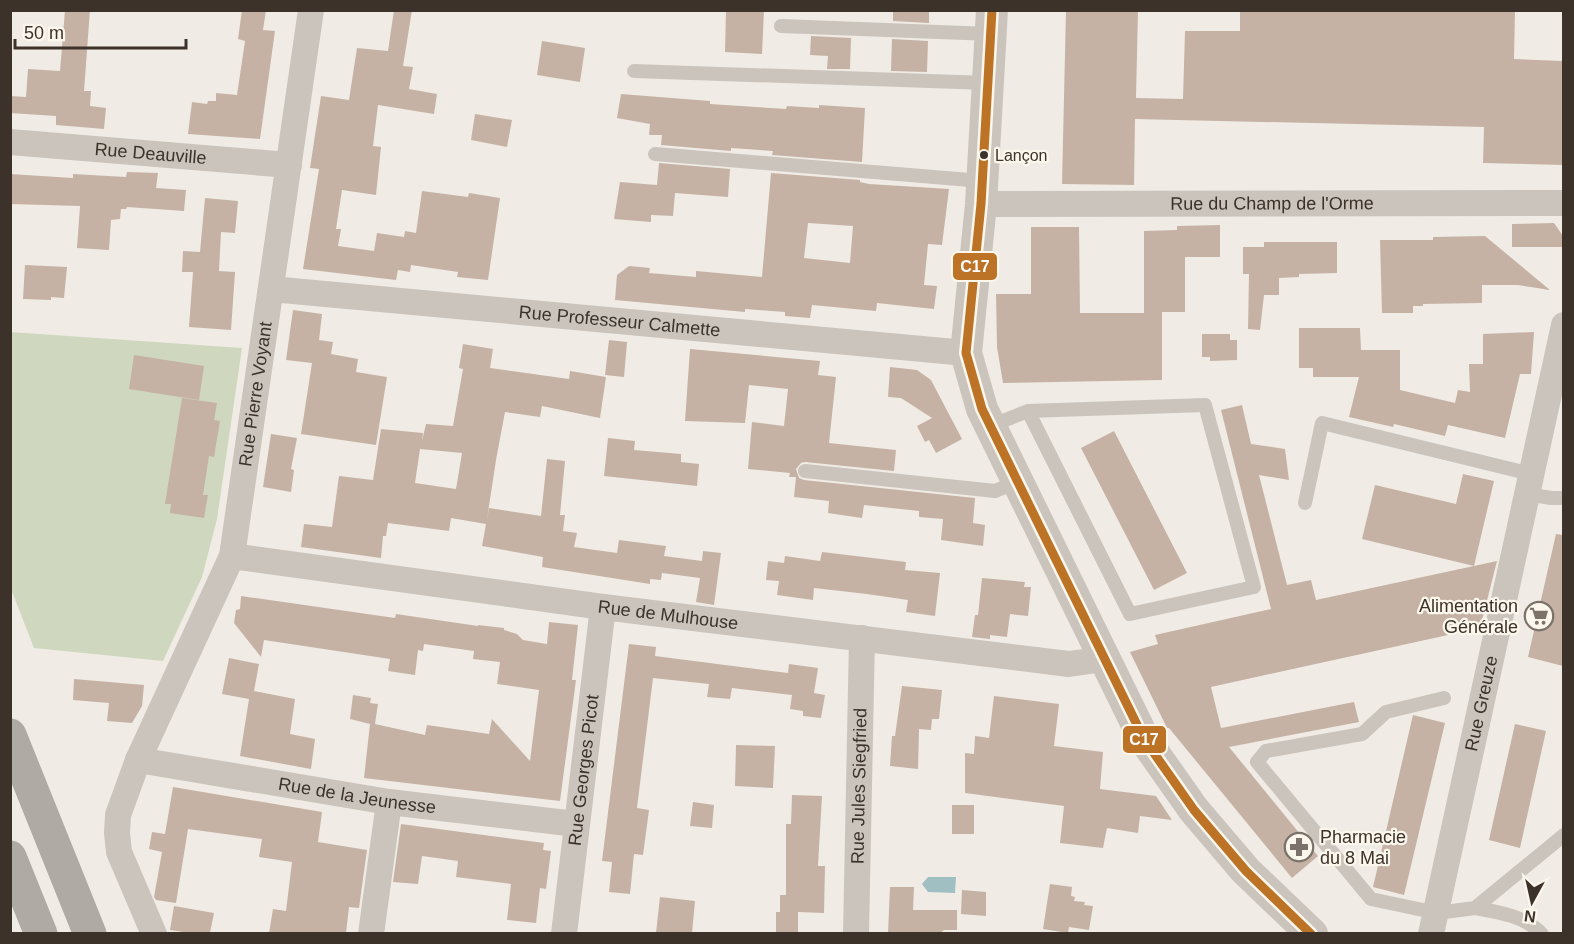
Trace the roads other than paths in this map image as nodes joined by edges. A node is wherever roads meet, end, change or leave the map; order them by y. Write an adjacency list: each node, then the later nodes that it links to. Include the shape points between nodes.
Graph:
1 (311, 10): 8 (street, Rue Pierre Voyant)
2 (992, 22): 3 (lane); 5 (street)
3 (781, 26)
4 (633, 70): 5 (lane)
5 (988, 83): 9 (street)
6 (10, 142): 8 (street, Rue Deauville)
7 (655, 154): 9 (lane)
8 (289, 165): 11 (street, Rue Pierre Voyant)
9 (981, 192): 10 (street, Rue du Champ de l'Orme); 13 (street)
10 (1563, 203)
11 (272, 289): 13 (street, Rue Professeur Calmette); 21 (street, Rue Pierre Voyant)
12 (1563, 325): 18 (street, Rue Greuze)
13 (966, 353): 15 (street)
14 (1028, 411): 14 (lane, via 1130,614 1254,587 1205,405); 15 (lane)
15 (990, 426): 17 (street)
16 (805, 471): 17 (lane, via 995,491)
17 (1017, 482): 24 (street)
18 (1529, 484): 19 (lane, via 1551,498); 20 (lane, via 1322,423); 33 (street, Rue Greuze)
19 (1563, 498)
20 (1305, 503)
21 (232, 556): 22 (street, Rue de Mulhouse); 27 (street, Rue Pierre Voyant)
22 (603, 607): 23 (street, Rue de Mulhouse); 29 (street, Rue Georges Picot)
23 (862, 638): 24 (street, Rue de Mulhouse, via 1069,664); 39 (street, Rue Jules Siegfried)
24 (1104, 659): 40 (street, via 1144,739 1194,810 1246,871)
25 (1444, 698): 33 (lane, via 1386,712 1362,734 1266,751 1257,762 1371,899)
26 (10, 735): 35 (highway)
27 (138, 760): 28 (street, Rue de la Jeunesse); 36 (street, Rue Pierre Voyant, via 118,814 117,833 119,852)
28 (389, 801): 29 (street, Rue de la Jeunesse); 37 (street)
29 (576, 824): 38 (street, Rue Georges Picot)
30 (1563, 835): 32 (lane)
31 (10, 857): 34 (highway)
32 (1474, 908): 33 (lane); 41 (lane, via 1504,913)
33 (1434, 923)
34 (41, 933)
35 (90, 933)
36 (154, 933)
37 (371, 933)
38 (564, 933)
39 (856, 933)
40 (1312, 933)
41 (1542, 933)

